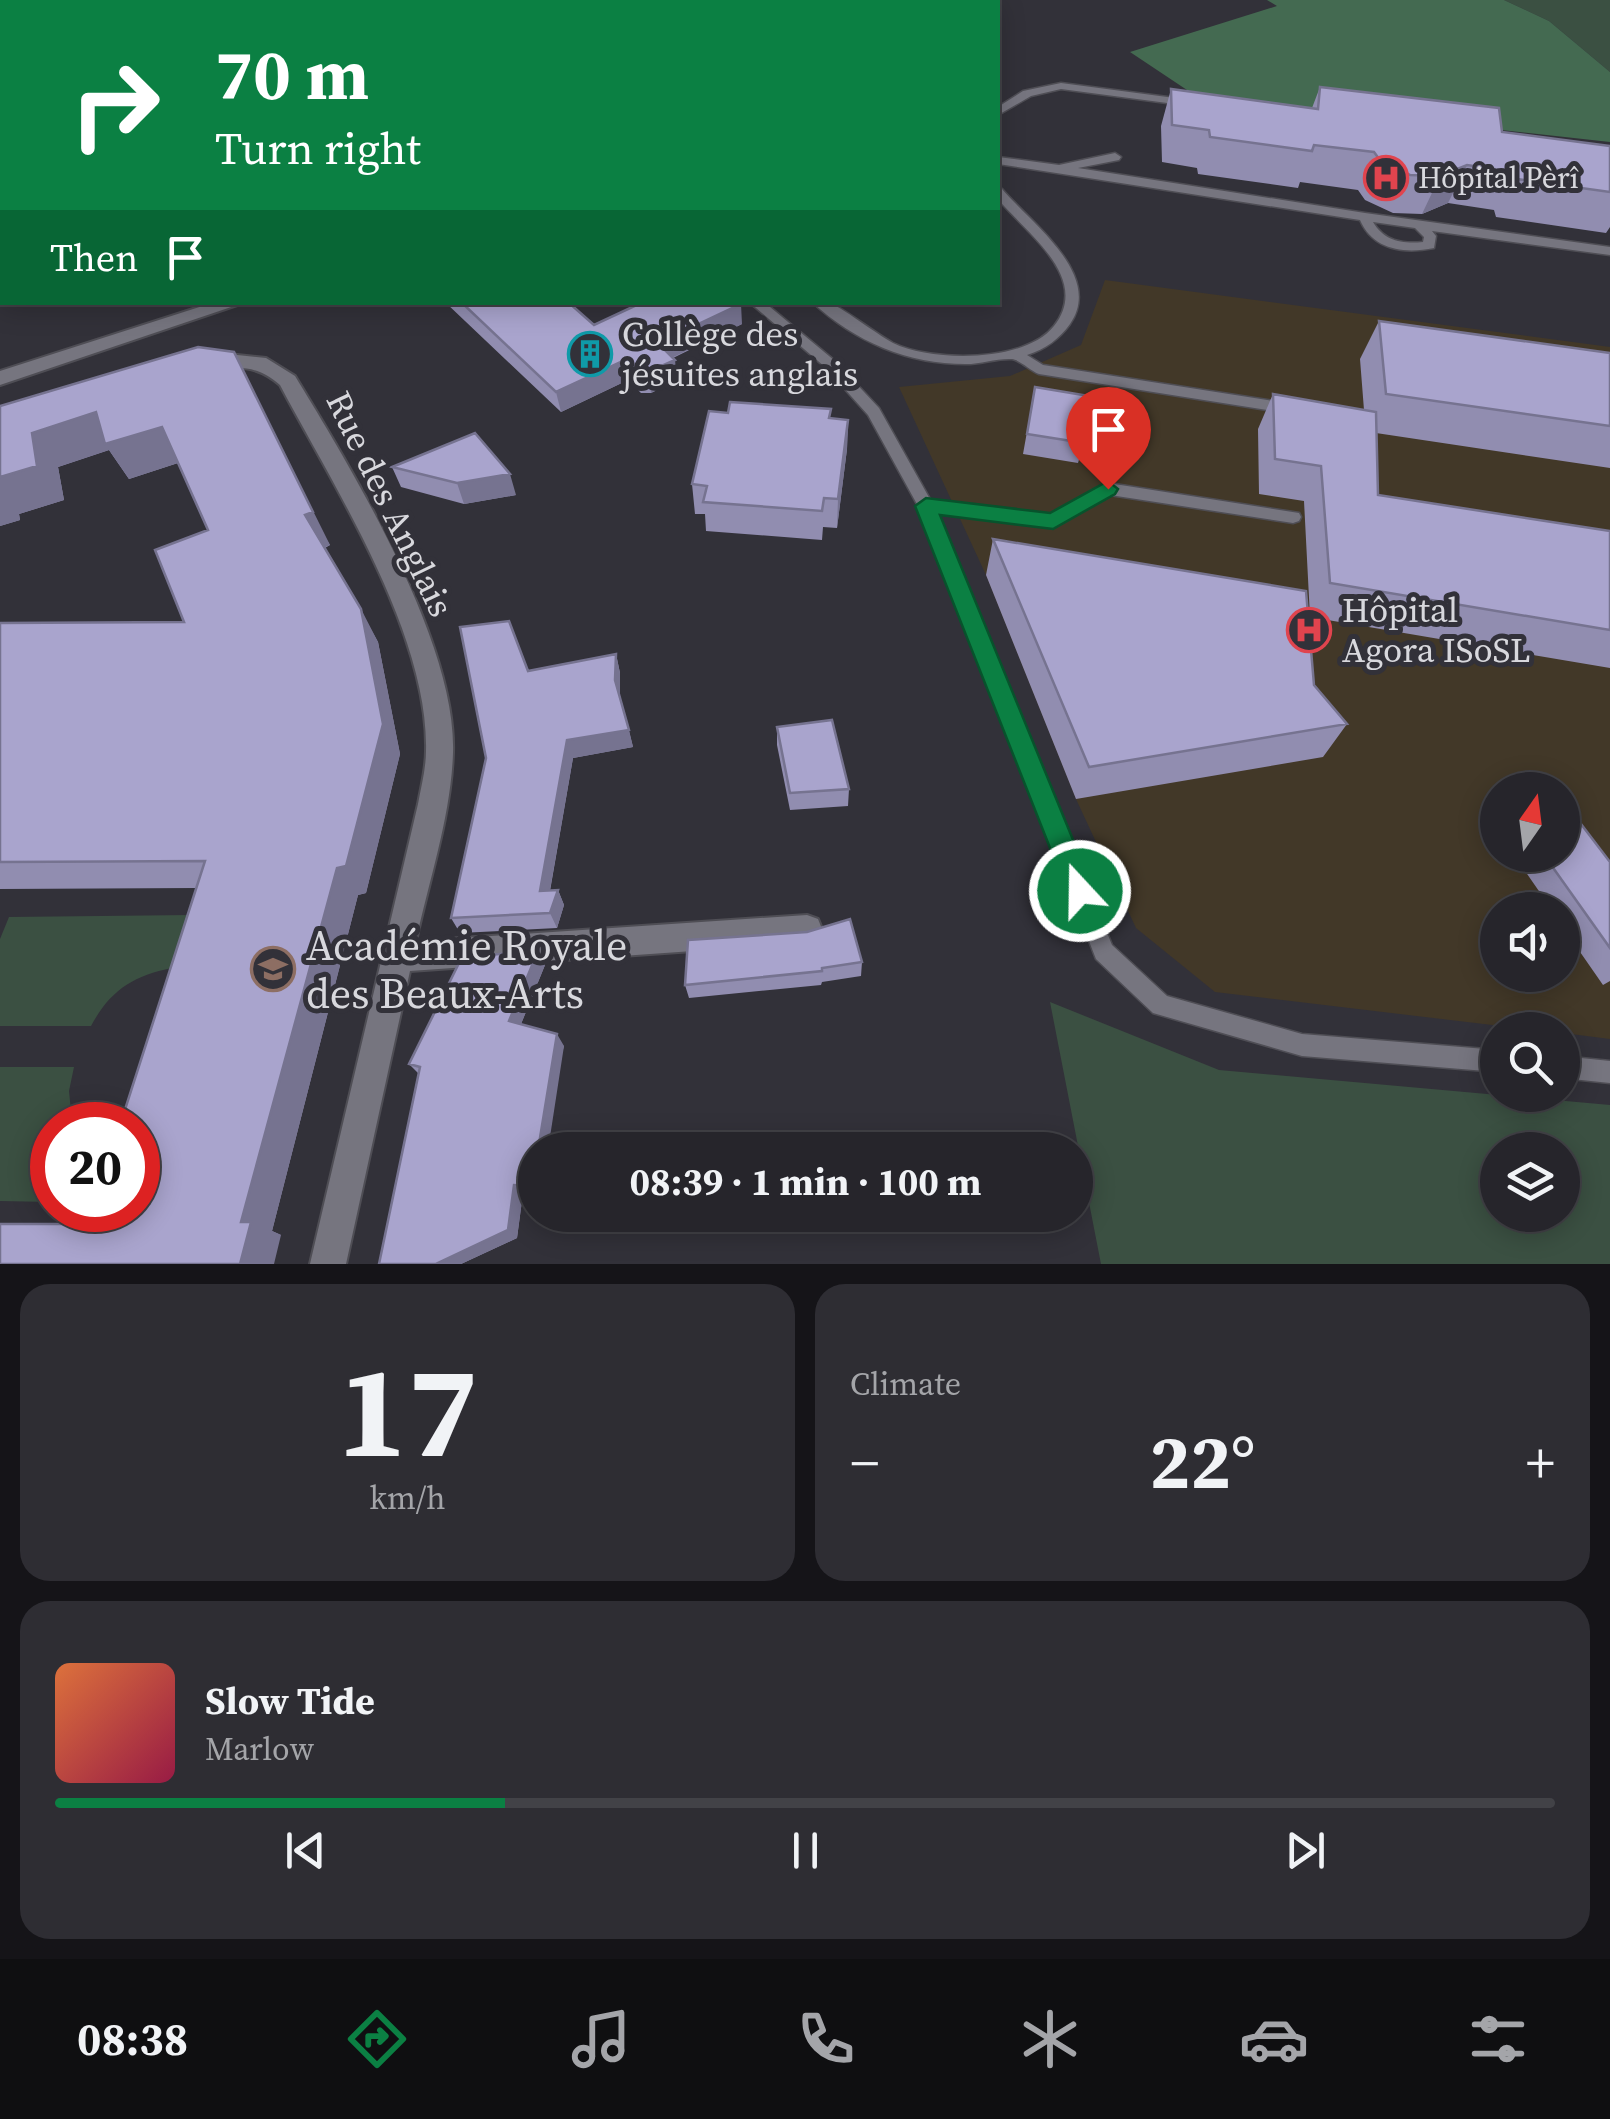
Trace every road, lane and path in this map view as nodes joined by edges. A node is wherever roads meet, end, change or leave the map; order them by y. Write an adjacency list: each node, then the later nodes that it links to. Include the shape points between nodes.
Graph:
1 (1204, 104): 2 (lane, via 1061,86 1027,93)
2 (1000, 111)
3 (1115, 157): 5 (lane)
4 (1000, 161): 5 (lane)
5 (1059, 169): 7 (lane)
6 (1000, 194): 13 (lane, via 1064,265 1073,286 1060,328)
7 (1365, 217): 8 (lane); 8 (lane, via 1382,242 1400,247 1429,245)
8 (1419, 225): 9 (lane)
9 (1610, 251)
10 (228, 305): 15 (street)
11 (760, 305): 17 (lane, via 830,364 874,412)
12 (823, 305): 13 (lane, via 896,350 926,358 964,362)
13 (1016, 354): 16 (lane, via 1039,368)
14 (169, 376): 20 (street, Rue des Anglais, via 229,360 274,367 373,540 412,626 430,678 440,748)
15 (0, 378)
16 (1317, 413)
17 (926, 506): 18 (lane, via 1053,521 1108,489); 21 (lane, via 1104,952 1160,1005 1302,1045)
18 (1293, 518)
19 (807, 929): 20 (street)
20 (397, 958): 24 (street, Rue des Anglais)
21 (1480, 1060)
22 (1580, 1070): 23 (lane)
23 (1610, 1072)
24 (328, 1264)

